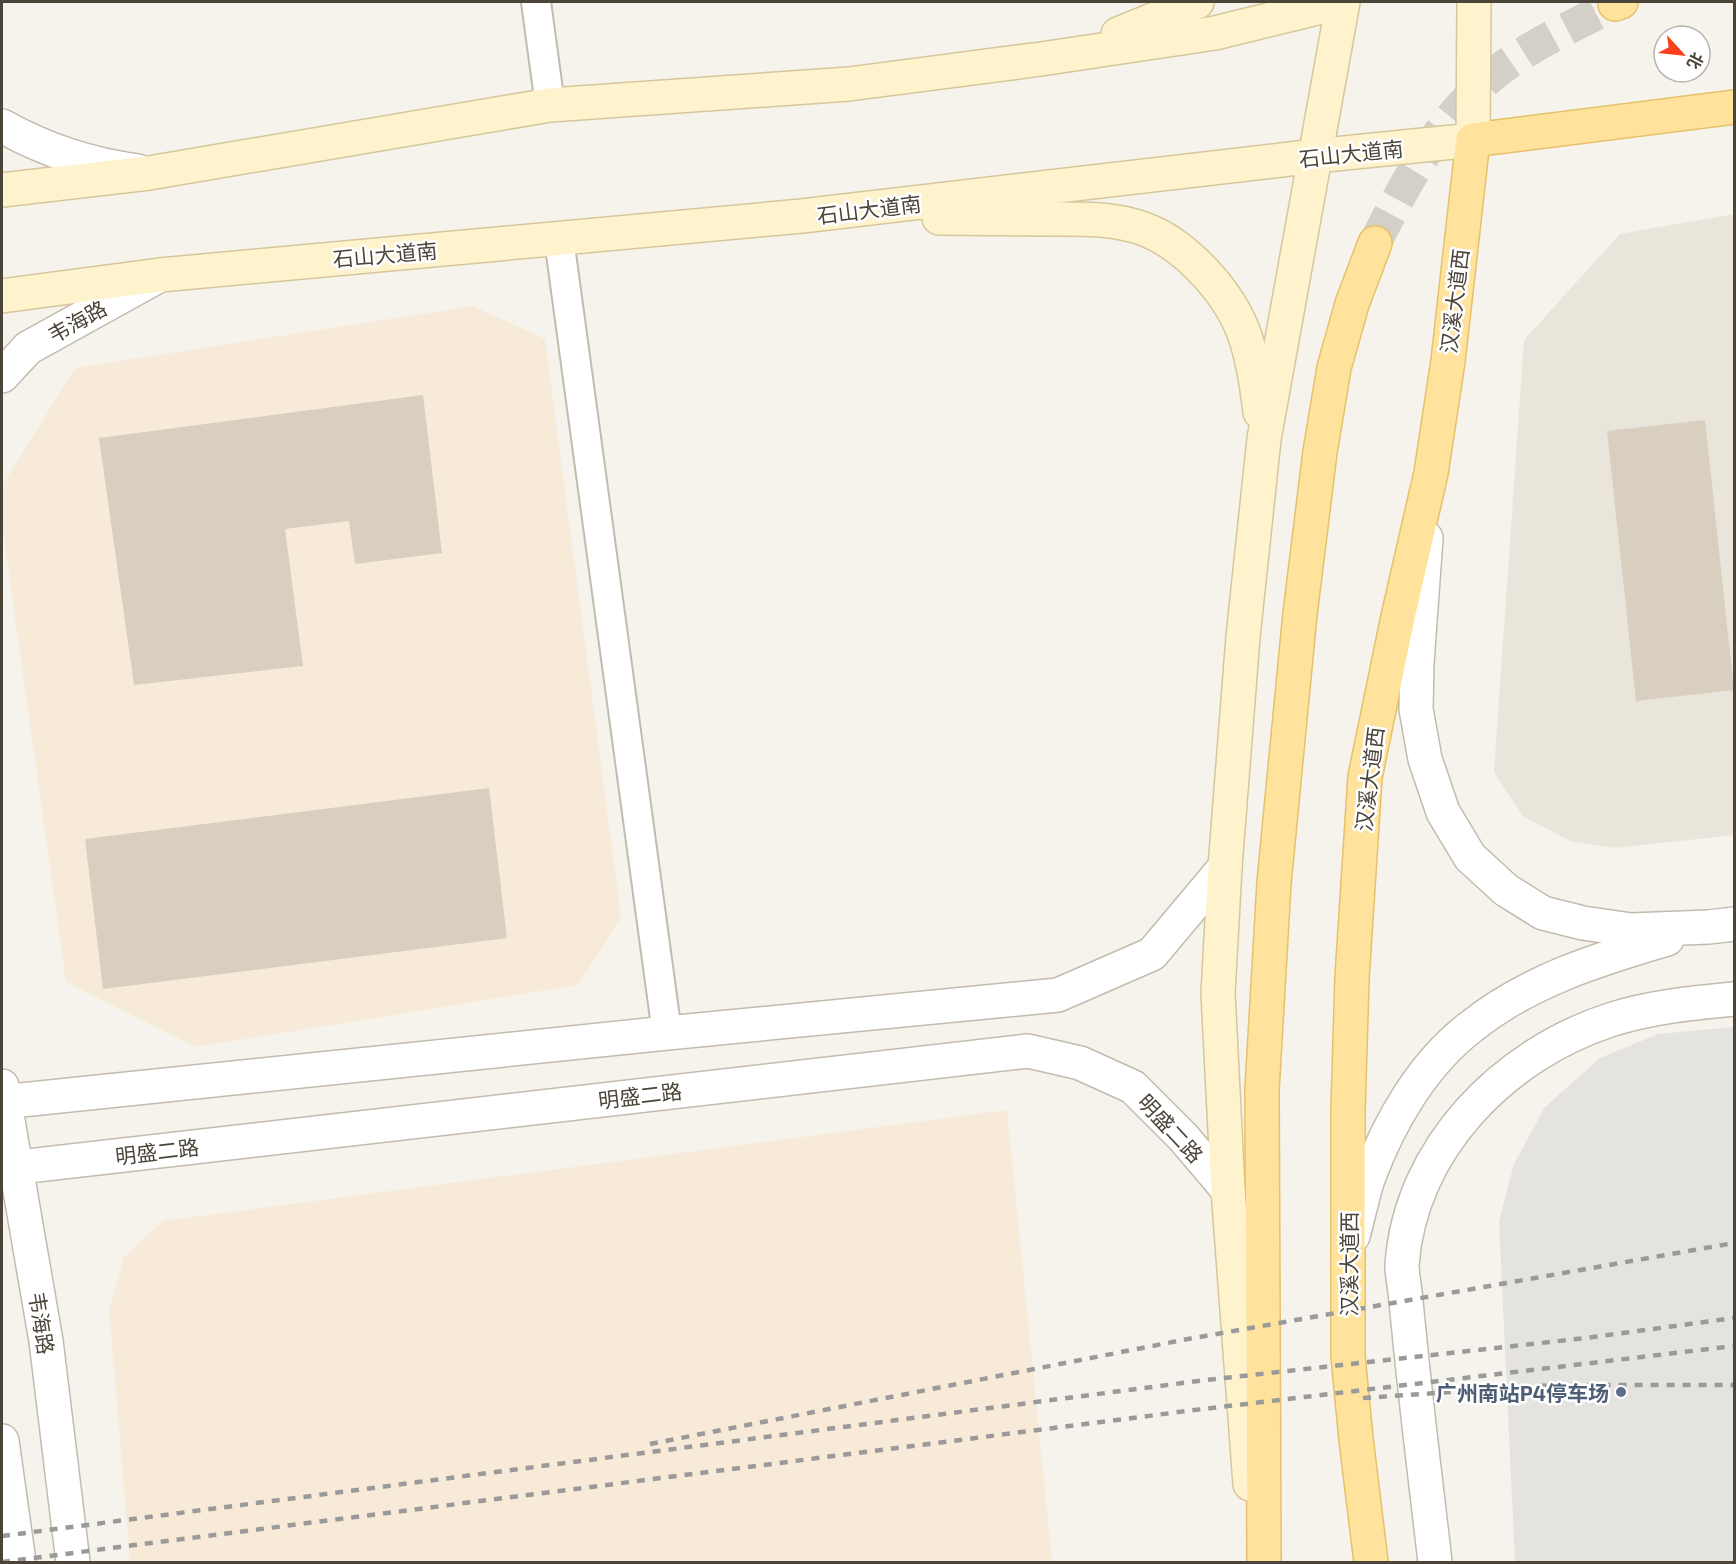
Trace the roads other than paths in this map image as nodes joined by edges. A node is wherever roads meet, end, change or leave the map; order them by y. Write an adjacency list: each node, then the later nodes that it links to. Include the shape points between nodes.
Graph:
1 (536, 2): 6 (street)
2 (1197, 2): 5 (main road, via 1101,41)
3 (1342, 2): 5 (main road, via 1215,33); 10 (main road)
4 (1474, 2): 9 (main road, 汉溪大道西)
5 (1041, 59): 6 (main road, via 849,84)
6 (549, 105): 11 (main road)
7 (1734, 107): 9 (main road, 石山大道南)
8 (2, 126): 11 (street, via 51,148 110,167)
9 (1473, 140): 10 (main road, 石山大道南); 20 (main road, 汉溪大道西)
10 (1315, 156): 13 (main road, 石山大道南); 19 (main road)
11 (149, 173): 12 (main road)
12 (2, 190)
13 (802, 216): 14 (main road, 石山大道南); 19 (main road, via 1094,219 1136,226 1170,242 1203,269 1227,300 1244,334 1255,373)
14 (559, 238): 16 (main road, 石山大道南); 24 (street)
15 (1376, 243): 33 (main road, via 1352,304 1334,368 1320,452 1274,883 1262,1090)
16 (160, 275): 17 (main road, 石山大道南); 18 (street, 韦海路, via 28,348)
17 (2, 297)
18 (2, 376)
19 (1264, 439): 21 (main road)
20 (1431, 473): 22 (street, via 1416,709 1425,759 1443,812 1470,857 1506,890 1543,913 1631,930); 28 (main road, 汉溪大道西, via 1365,777 1352,990)
21 (1225, 867): 24 (street, via 1152,954 1058,995); 27 (main road, via 1218,993)
22 (1722, 926): 28 (street, via 1612,955 1555,977 1472,1026 1438,1057 1388,1133 1368,1180)
23 (1734, 999): 35 (street, via 1655,1008 1609,1020 1559,1041 1518,1066 1483,1095 1449,1136 1426,1176 1409,1221 1402,1266)
24 (666, 1033): 25 (street)
25 (2, 1096): 26 (street, 韦海路)
26 (9, 1168): 27 (street, 明盛二路, via 1028,1051 1080,1063 1133,1087); 31 (street, 韦海路, via 46,1341)
27 (1228, 1190): 32 (main road)
28 (1349, 1253): 34 (main road, 汉溪大道西, via 1348,1356)
29 (2, 1441): 30 (street)
30 (19, 1563)
31 (73, 1563)
32 (1257, 1563)
33 (1264, 1563)
34 (1371, 1563)
35 (1436, 1563)

